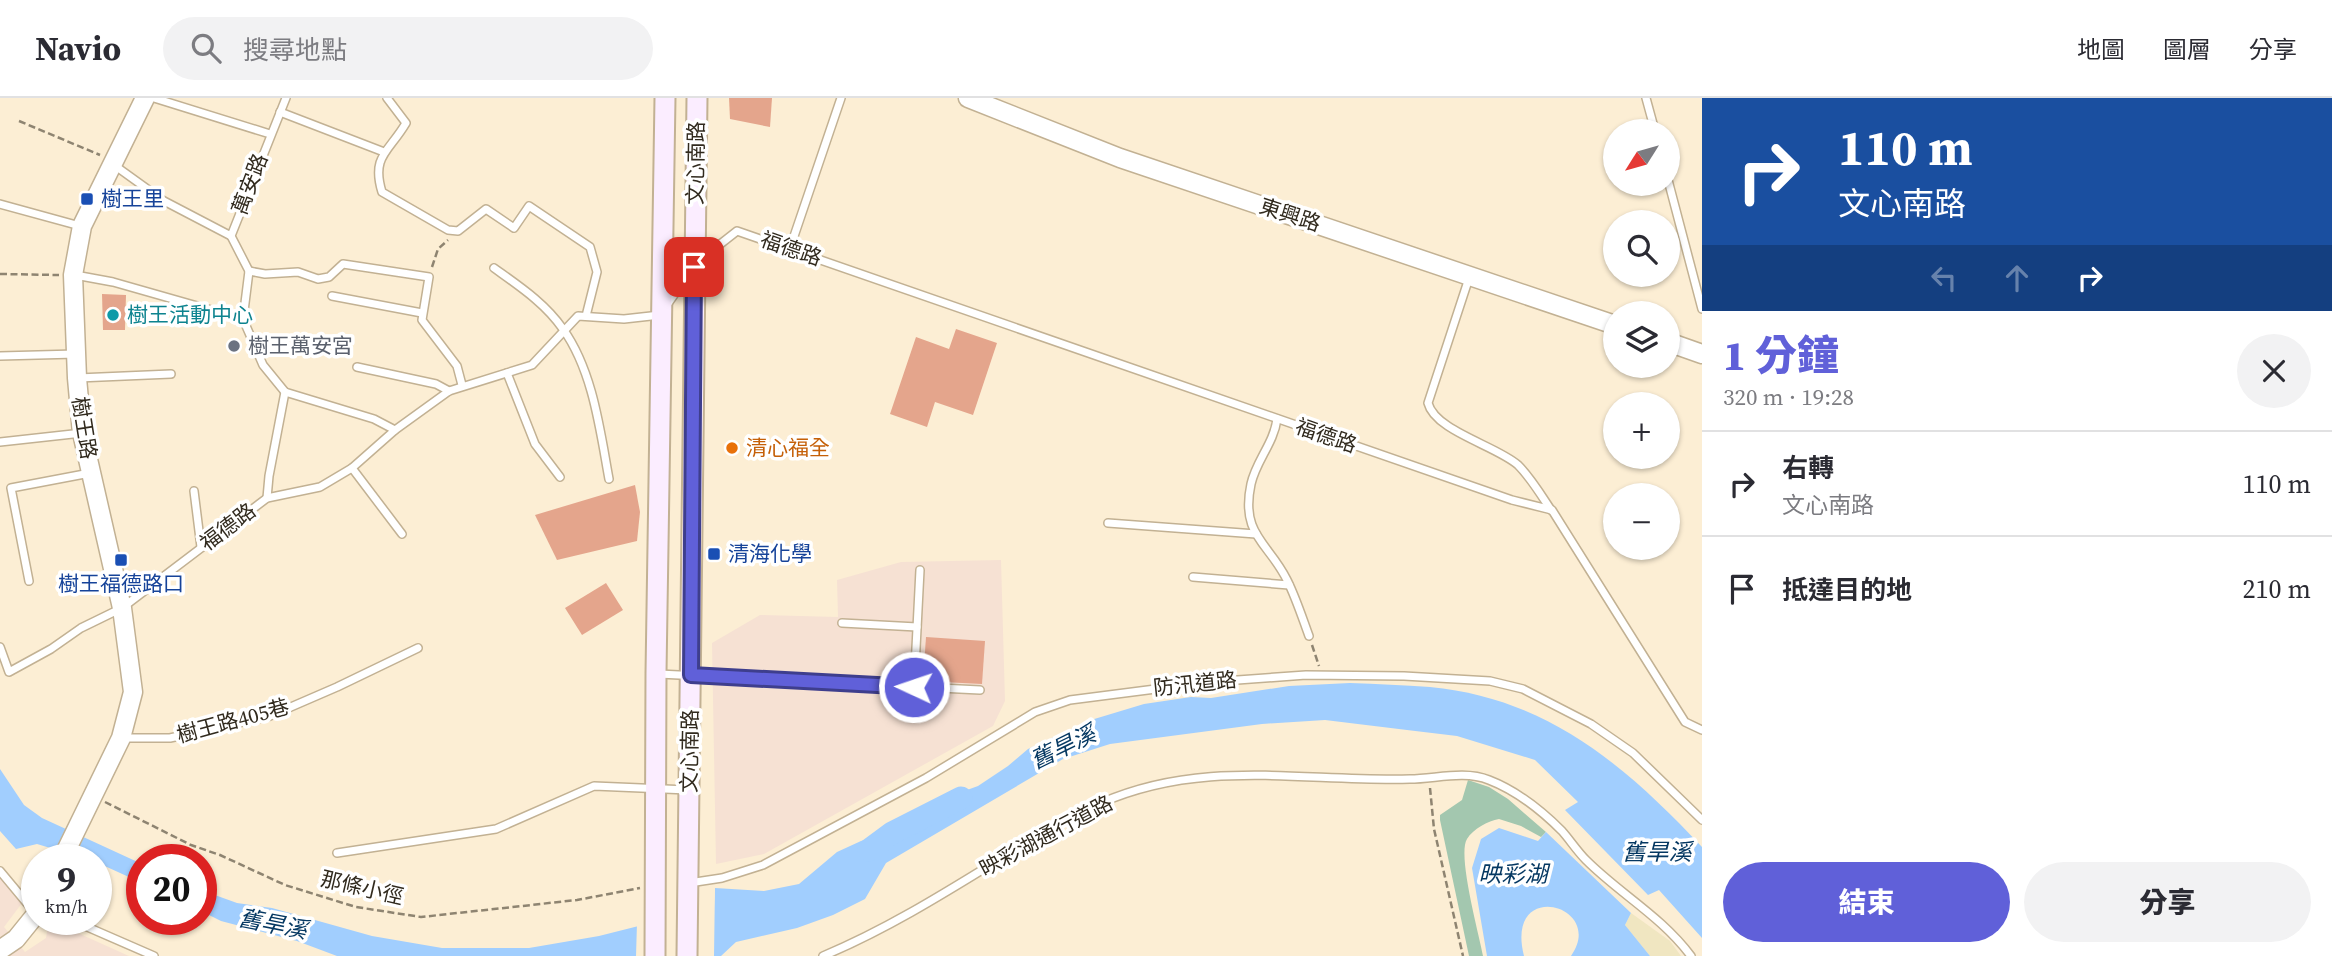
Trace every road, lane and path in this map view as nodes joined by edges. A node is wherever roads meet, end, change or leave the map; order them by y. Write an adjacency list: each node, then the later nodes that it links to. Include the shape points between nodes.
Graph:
1 (145, 98): 15 (street, 樹王路)
2 (154, 98): 13 (lane)
3 (286, 98): 10 (lane, 萬安路)
4 (387, 98): 14 (lane, via 406,123)
5 (665, 98): 33 (main road, 文心南路)
6 (697, 98): 22 (main road, 文心南路)
7 (841, 98): 21 (lane)
8 (968, 98): 27 (street, 東興路, via 1120,158)
9 (1646, 98): 11 (lane)
10 (280, 112): 13 (lane, 萬安路); 14 (lane)
11 (1652, 119)
12 (19, 121): 15 (path)
13 (270, 134): 20 (lane, 萬安路)
14 (384, 152): 19 (lane, via 376,173 382,192)
15 (114, 165): 18 (street, 樹王路); 20 (lane, via 164,201)
16 (1672, 196): 29 (lane)
17 (0, 204): 18 (lane)
18 (82, 226): 26 (street, 樹王路)
19 (458, 232): 28 (path, via 438,249); 34 (lane, via 486,209 514,228 529,206 590,247 597,272)
20 (231, 236): 24 (lane, 萬安路)
21 (790, 248): 22 (lane, 福德路, via 737,231); 49 (lane, 福德路)
22 (694, 267): 33 (lane, 福德路); 75 (main road, 文心南路)
23 (494, 268): 37 (lane, via 533,296)
24 (248, 271): 28 (lane, via 298,272 318,279 343,264); 35 (lane)
25 (0, 274): 26 (path)
26 (73, 275): 35 (lane); 39 (street, 樹王路)
27 (1470, 275): 36 (street, 東興路); 59 (lane, via 1428,403 1430,411 1516,464)
28 (429, 277): 32 (lane)
29 (1700, 295): 31 (lane)
30 (332, 296): 32 (lane)
31 (1702, 309)
32 (422, 313): 46 (lane, via 422,320 457,366)
33 (660, 314): 34 (lane, via 624,320); 74 (main road, 文心南路)
34 (586, 316): 37 (lane, 福德路, via 578,316)
35 (243, 319): 48 (lane, via 263,365)
36 (1603, 320)
37 (563, 329): 43 (lane, 福德路, via 532,365); 56 (lane, via 584,371)
38 (1680, 346): 40 (street)
39 (76, 354): 41 (lane); 45 (street, 樹王路)
40 (1702, 354)
41 (0, 356)
42 (357, 367): 47 (lane)
43 (507, 373): 46 (lane, 福德路); 55 (lane, via 522,416)
44 (171, 374): 45 (lane)
45 (77, 378): 51 (street, 樹王路)
46 (462, 385): 47 (lane, 福德路)
47 (449, 391): 50 (lane, 福德路)
48 (285, 392): 50 (lane, via 374,419); 58 (lane)
49 (1277, 419): 59 (lane, 福德路); 62 (lane, via 1250,485 1250,523)
50 (395, 430): 53 (lane, 福德路)
51 (82, 433): 52 (lane); 54 (street, 樹王路)
52 (0, 442)
53 (352, 468): 58 (lane, 福德路, via 320,487); 61 (lane)
54 (91, 473): 66 (lane, via 11,488); 68 (street, 樹王路)
55 (560, 477)
56 (609, 479)
57 (194, 491): 63 (lane)
58 (267, 498): 63 (lane, 福德路)
59 (1552, 510): 79 (lane, via 1685,722)
60 (1108, 523): 62 (lane)
61 (402, 534)
62 (1256, 534): 67 (lane)
63 (201, 547): 68 (lane, 福德路)
64 (920, 570): 70 (lane)
65 (1193, 577): 67 (lane)
66 (29, 581)
67 (1289, 584): 71 (lane)
68 (122, 608): 72 (lane, 福德路, via 9,672); 80 (street, 樹王路, via 133,692)
69 (842, 623): 70 (lane)
70 (917, 627): 77 (lane)
71 (1308, 636): 76 (path)
72 (0, 647)
73 (418, 648): 80 (lane, 樹王路405巷, via 270,716 170,738)
74 (656, 673): 75 (lane); 82 (main road, 文心南路)
75 (691, 675): 77 (lane); 83 (main road, 文心南路)
76 (1322, 675): 85 (lane, 防汛道路, via 1477,680 1523,689 1591,724 1633,754); 90 (lane, 防汛道路, via 1210,682 1070,700 1035,712 926,778 763,865)
77 (914, 687): 78 (lane)
78 (980, 690)
79 (1702, 730)
80 (121, 738): 84 (street, 樹王路)
81 (1429, 776): 98 (lane, 映彩湖通行道路, via 1412,780 1215,775 1158,783 1102,802 1053,827 915,910); 99 (path, via 1434,828); 100 (lane, 映彩湖通行道路, via 1487,778 1522,797 1561,830 1585,859 1647,909)
82 (655, 789): 83 (lane); 87 (lane, via 594,786 496,829); 89 (main road, 文心南路)
83 (689, 790): 90 (main road, 文心南路)
84 (92, 796): 86 (street, 樹王路); 89 (path, 那條小徑, via 285,885 356,907 421,917)
85 (1702, 820)
86 (69, 844)
87 (337, 853)
88 (0, 871): 91 (lane)
89 (650, 890): 96 (main road, 文心南路)
90 (688, 892): 97 (main road, 文心南路)
91 (21, 896)
92 (21, 933): 94 (street)
93 (106, 935): 95 (lane)
94 (0, 950)
95 (155, 956)
96 (656, 956)
97 (687, 956)
98 (823, 956)
99 (1463, 956)
100 (1691, 956)

